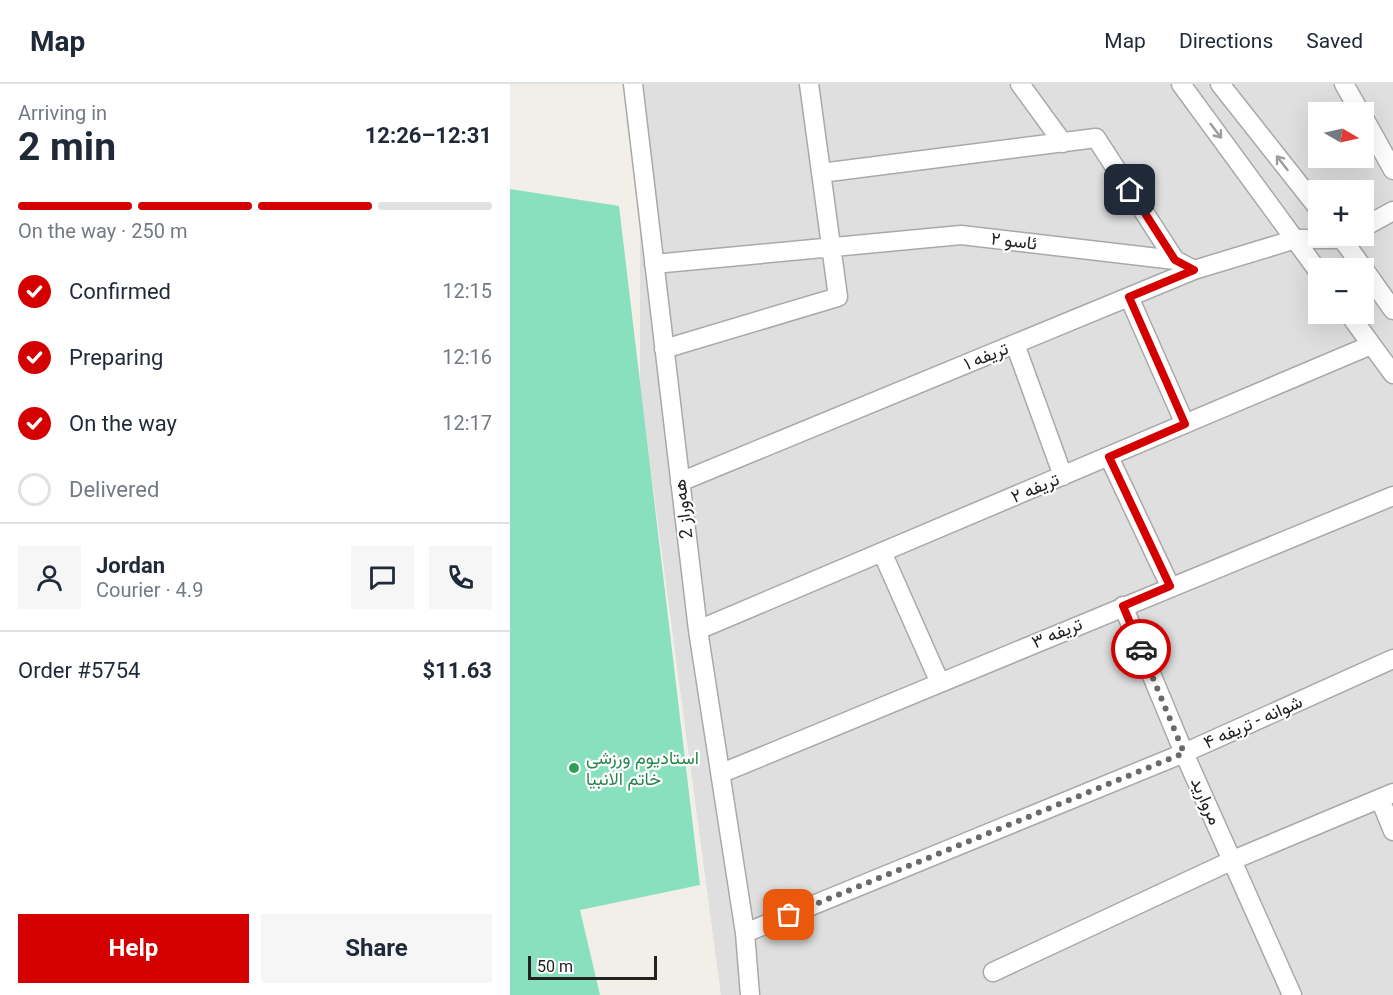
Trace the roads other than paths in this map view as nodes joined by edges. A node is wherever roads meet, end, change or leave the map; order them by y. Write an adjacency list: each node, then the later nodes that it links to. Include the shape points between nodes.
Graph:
1 (633, 84): 20 (street, هەوراز 2)
2 (809, 84): 11 (street)
3 (1020, 84): 9 (street)
4 (1181, 84): 16 (street, one-way to 16)
5 (1220, 84): 12 (street, one-way to 5)
6 (1344, 84): 7 (street)
7 (1354, 102)
8 (1374, 136): 10 (street)
9 (1064, 143): 11 (street); 19 (street, via 1096,138)
10 (1393, 170)
11 (821, 173): 17 (street)
12 (1308, 195)
13 (1392, 213): 14 (street)
14 (1374, 222)
15 (1308, 238): 16 (street, تریفه ۱)
16 (1296, 239): 18 (street); 21 (street, تریفه ۱)
17 (831, 247): 19 (street, ئاسو ۲, via 961,235); 20 (street, ئاسو ۲); 28 (street, via 838,297)
18 (1309, 258)
19 (1175, 260): 21 (street, ئاسو ۲)
20 (654, 264): 28 (street, هەوراز 2)
21 (1194, 270): 23 (street, تریفه ۱)
22 (1374, 283): 24 (street)
23 (1129, 297): 26 (street, تریفه ۱); 30 (street)
24 (1393, 310)
25 (1356, 324): 27 (street)
26 (1015, 344): 32 (street); 33 (street, تریفه ۱)
27 (1371, 345): 29 (street); 30 (street, تریفه ۲)
28 (664, 349): 33 (street, هەوراز 2)
29 (1393, 374)
30 (1185, 424): 31 (street, تریفه ۲)
31 (1109, 457): 32 (street, تریفه ۲); 36 (street)
32 (1063, 476): 35 (street, تریفه ۲)
33 (680, 482): 38 (street, هەوراز 2)
34 (1393, 496): 36 (street, تریفه ۳)
35 (882, 552): 38 (street, تریفه ۲); 40 (street)
36 (1170, 586): 37 (street, تریفه ۳)
37 (1123, 606): 40 (street, تریفه ۳); 41 (street, مروارید)
38 (698, 630): 42 (street, هەوراز 2)
39 (1393, 659): 41 (street, شوانه - تریفه ۴)
40 (940, 683): 42 (street, تریفه ۳)
41 (1184, 753): 45 (street, مروارید); 46 (street, شوانه - تریفه ۴)
42 (722, 773): 46 (street, هەوراز 2)
43 (1386, 796): 44 (street); 45 (street)
44 (1393, 831)
45 (1233, 860): 47 (street); 49 (street, مروارید)
46 (745, 933): 48 (street, هەوراز 2)
47 (993, 972)
48 (750, 995)
49 (1292, 995)

